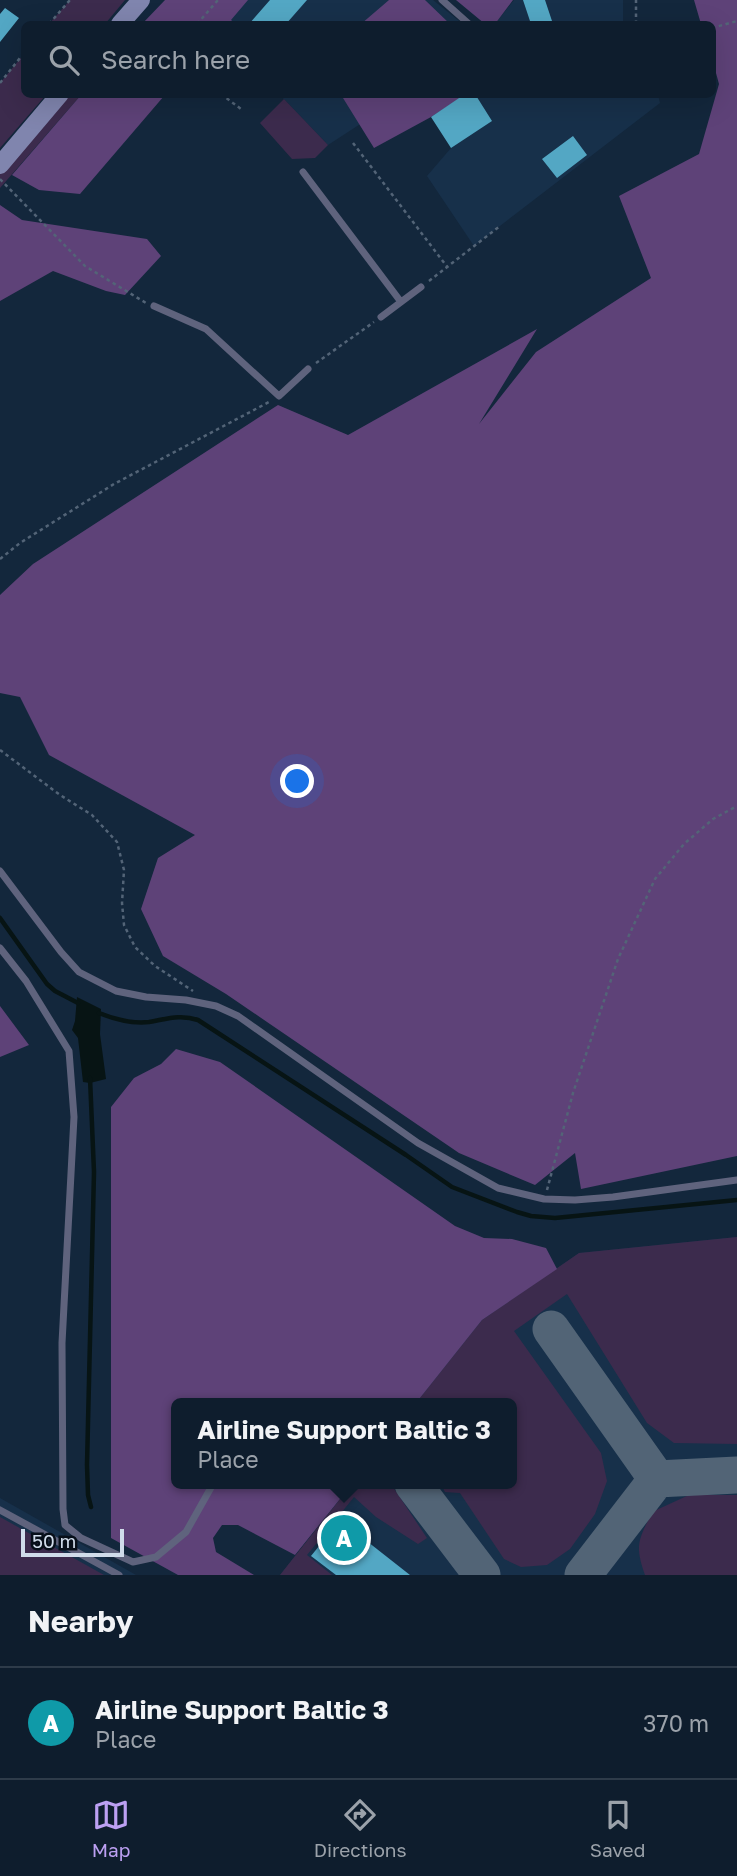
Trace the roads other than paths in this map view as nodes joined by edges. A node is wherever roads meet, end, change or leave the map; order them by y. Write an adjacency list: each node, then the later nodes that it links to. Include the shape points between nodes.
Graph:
1 (141, 0): 3 (main road)
2 (442, 0): 4 (lane)
3 (123, 21)
4 (466, 21)
5 (57, 98): 6 (main road)
6 (0, 165)
7 (303, 172): 9 (lane)
8 (421, 287): 9 (lane)
9 (401, 302): 11 (lane)
10 (153, 306): 12 (lane, via 206,329 279,396)
11 (381, 317)
12 (308, 369)
13 (0, 871): 15 (lane, via 79,972 116,990 216,1006 238,1016 418,1143 498,1188 544,1199 575,1200)
14 (0, 948): 16 (lane, via 69,1051 74,1117 62,1343 65,1525 80,1538 133,1562 156,1557 186,1532)
15 (737, 1180)
16 (210, 1489)
17 (0, 1510): 18 (lane)
18 (119, 1575)

